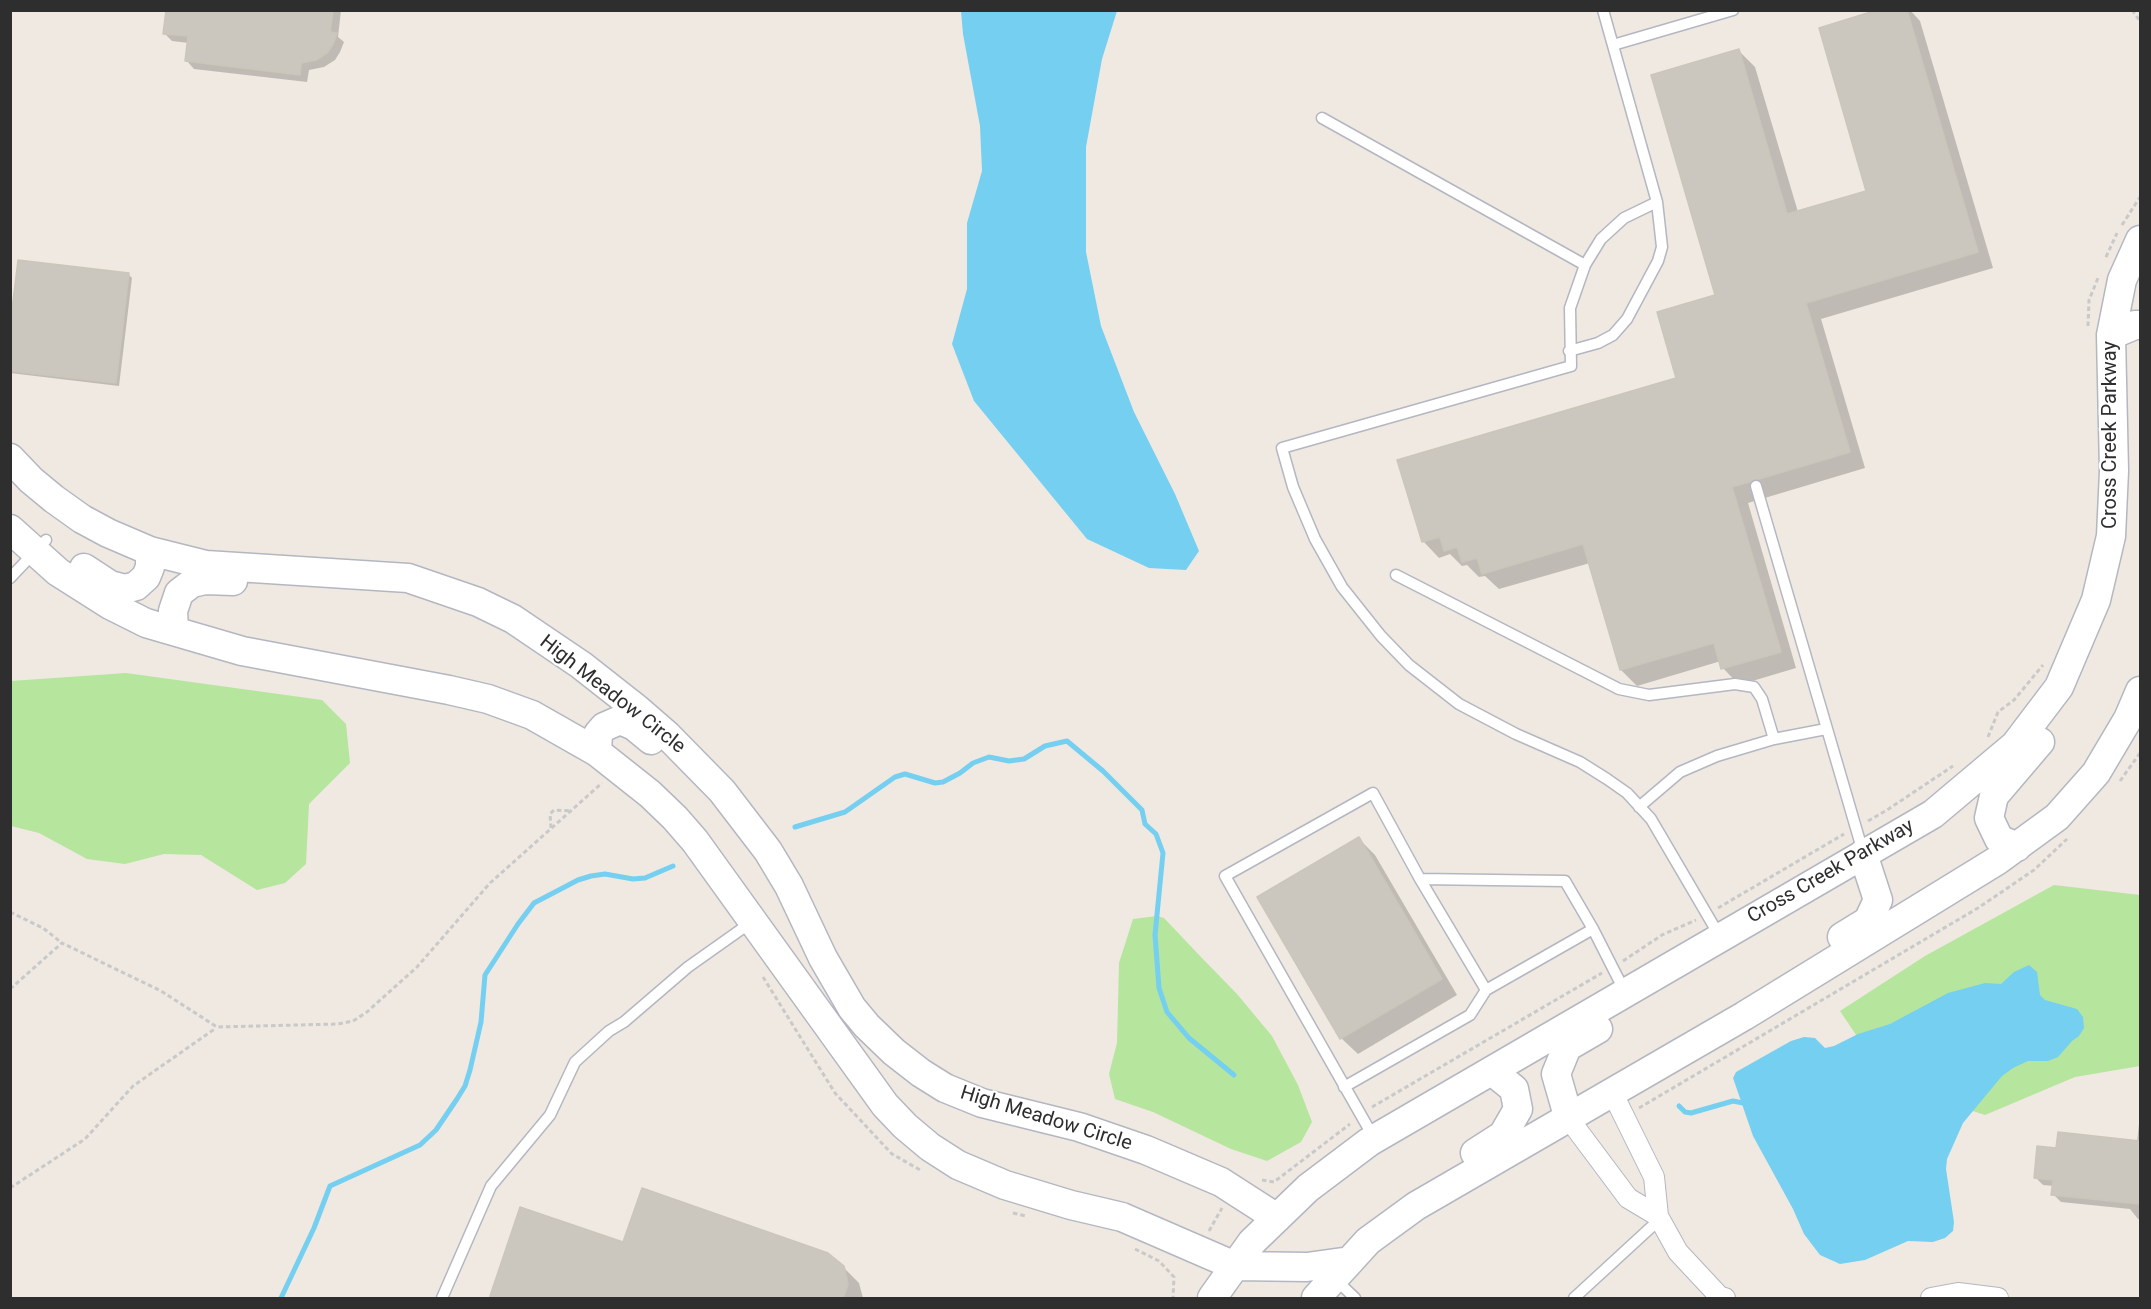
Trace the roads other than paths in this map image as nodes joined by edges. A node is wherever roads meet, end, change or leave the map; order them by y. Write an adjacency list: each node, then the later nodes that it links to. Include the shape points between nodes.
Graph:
1 (1603, 10): 3 (lane)
2 (1733, 10): 3 (lane)
3 (1613, 45): 5 (lane)
4 (1322, 118): 7 (lane)
5 (1657, 202): 7 (lane, via 1624,218 1601,239); 10 (lane, via 1662,247 1627,319 1613,335)
6 (2140, 240): 9 (street, Cross Creek Parkway)
7 (1585, 265): 10 (lane, via 1570,308)
8 (2140, 325): 9 (street)
9 (2099, 335): 21 (street, Cross Creek Parkway, via 2114,471 2111,536 2096,600)
10 (1569, 351): 26 (lane, via 1571,366 1282,448 1297,498 1342,587 1409,665 1460,704 1607,778)
11 (10, 458): 16 (street, High Meadow Circle, via 46,493 82,519)
12 (1756, 486): 23 (lane)
13 (10, 513): 15 (street)
14 (10, 528): 15 (street)
15 (40, 546): 16 (street, via 110,585 125,589 146,577); 18 (lane); 20 (street, via 58,572 110,605 146,623)
16 (150, 551): 19 (street, High Meadow Circle, via 215,566)
17 (1396, 575): 24 (lane, via 1619,689 1649,695 1736,684 1754,687 1762,699)
18 (10, 578)
19 (408, 578): 20 (street, via 341,588 206,580 192,583 179,593 173,611); 29 (street, High Meadow Circle, via 478,602 513,619 580,665 695,762)
20 (174, 630): 25 (street, via 242,651 488,699 532,715)
21 (2076, 648): 27 (street, Cross Creek Parkway, via 2059,687 2016,745 1933,814); 28 (street, via 2081,678 2058,721 1995,796 1989,818 1999,839)
22 (2140, 691): 28 (street, via 2096,773 2056,817)
23 (1826, 729): 24 (lane); 27 (lane)
24 (1774, 739): 26 (lane, via 1680,772)
25 (597, 752): 29 (street, via 598,734 604,727 620,720 634,726); 31 (street, via 675,818)
26 (1639, 807): 32 (lane, via 1651,819)
27 (1859, 840): 32 (street, Cross Creek Parkway); 36 (street, via 1878,900 1868,921 1769,982)
28 (2017, 846): 36 (street)
29 (768, 851): 42 (street, High Meadow Circle, via 852,1008 894,1052 921,1073 982,1103 1079,1127 1146,1150 1221,1182)
30 (1420, 879): 33 (lane, via 1565,881); 34 (lane); 38 (lane, via 1373,793 1225,876)
31 (753, 921): 45 (street, via 885,1105 930,1147 958,1165 1005,1185 1122,1217); 47 (lane, via 688,967 575,1062 550,1115 491,1186)
32 (1713, 926): 35 (street, Cross Creek Parkway); 40 (street, via 1691,975 1567,1047 1556,1074)
33 (1593, 929): 34 (lane); 35 (lane)
34 (1486, 990): 38 (lane, via 1470,1015)
35 (1625, 992): 37 (street, Cross Creek Parkway)
36 (1744, 1016): 39 (street)
37 (1492, 1071): 41 (street, Cross Creek Parkway); 44 (street, via 1514,1089 1518,1109 1503,1135 1398,1200)
38 (1344, 1087): 41 (lane)
39 (1618, 1104): 40 (street); 43 (street, via 1654,1177)
40 (1569, 1119): 43 (street, via 1628,1198); 44 (street, via 1416,1206)
41 (1368, 1127): 42 (street, Cross Creek Parkway)
42 (1277, 1218): 45 (street, Cross Creek Parkway, via 1252,1242)
43 (1659, 1218): 50 (lane); 51 (street, via 1678,1252)
44 (1390, 1225): 46 (street, via 1368,1241)
45 (1235, 1266): 46 (street, via 1307,1267); 48 (street, Cross Creek Parkway)
46 (1333, 1279): 49 (lane)
47 (442, 1299)
48 (1212, 1299)
49 (1355, 1299)
50 (1574, 1299)
51 (1725, 1299)
52 (1930, 1299): 53 (street, via 1958,1293)
53 (1998, 1299)

